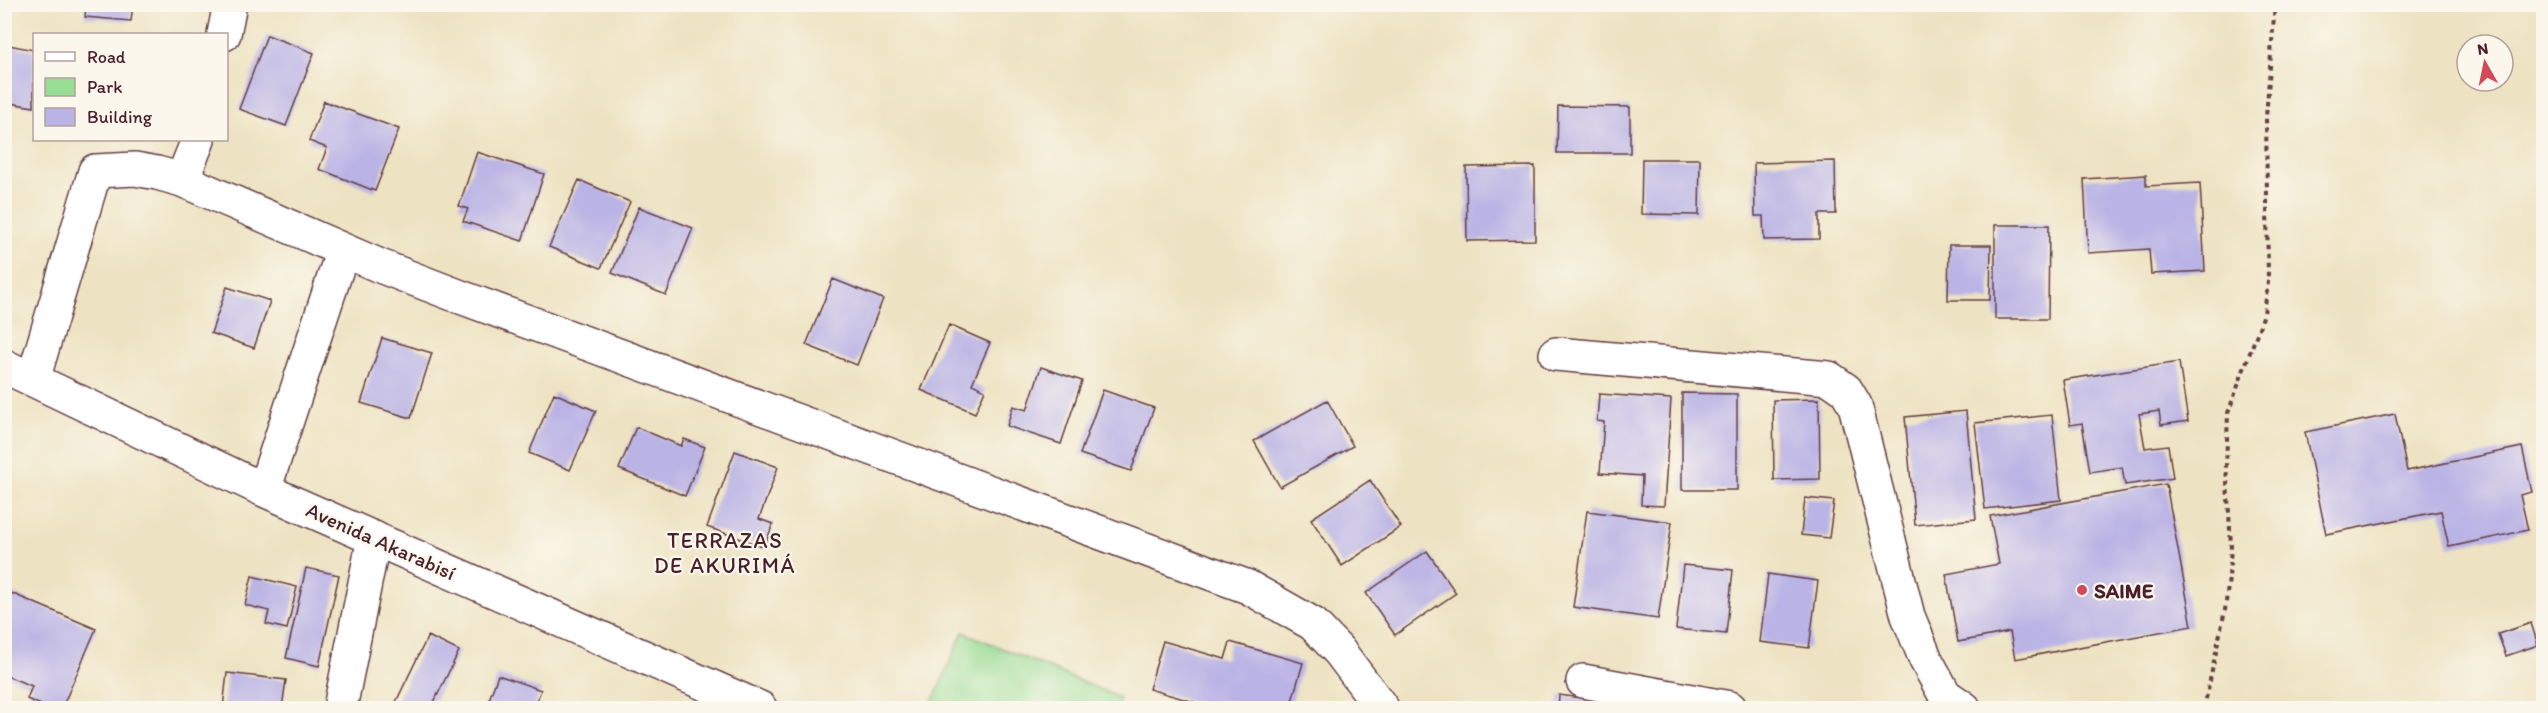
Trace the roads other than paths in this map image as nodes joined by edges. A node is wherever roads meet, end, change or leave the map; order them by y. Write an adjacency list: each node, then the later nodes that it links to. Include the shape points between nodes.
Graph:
1 (230, 4): 2 (street)
2 (224, 33)
3 (198, 141): 4 (street)
4 (182, 180): 5 (street); 7 (street, via 135,169 95,171)
5 (343, 249): 8 (street); 13 (street, via 469,300 1248,587 1313,624)
6 (1556, 354): 15 (street, via 1829,378 1846,390 1854,405 1908,616 1945,695)
7 (12, 370): 8 (street, Avenida Akarabisí)
8 (264, 490): 9 (street, Avenida Akarabisí)
9 (374, 538): 11 (street); 12 (street, Avenida Akarabisí)
10 (1583, 681): 14 (street)
11 (340, 708)
12 (760, 708)
13 (1382, 708)
14 (1730, 708)
15 (1964, 708)

